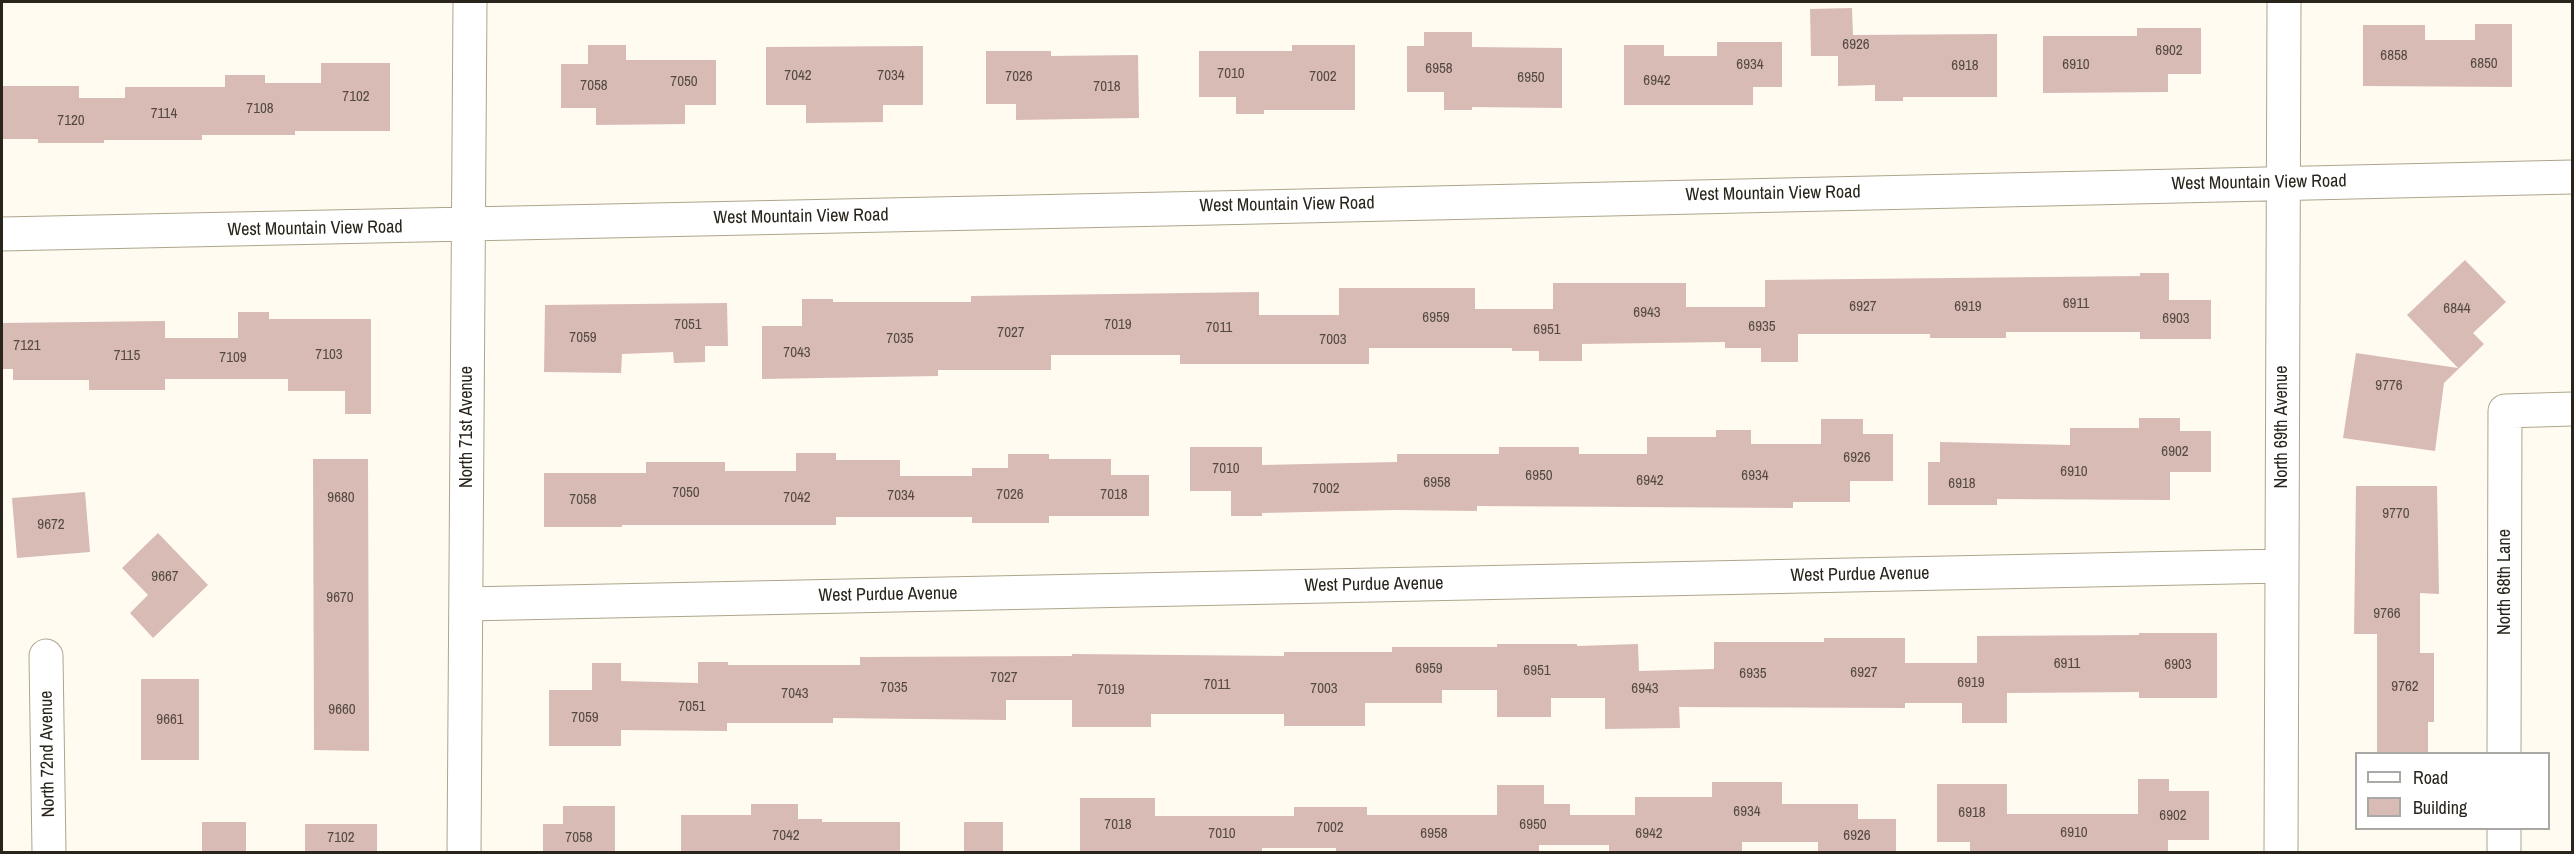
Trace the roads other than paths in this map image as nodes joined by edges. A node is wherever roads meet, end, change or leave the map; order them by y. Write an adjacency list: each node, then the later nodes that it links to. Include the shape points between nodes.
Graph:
1 (470, 2): 5 (street, North 71st Avenue)
2 (2284, 2): 4 (street, North 69th Avenue)
3 (2572, 177): 4 (street, West Mountain View Road)
4 (2284, 183): 5 (street, West Mountain View Road); 8 (street, North 69th Avenue)
5 (468, 226): 6 (street, West Mountain View Road); 9 (street, North 71st Avenue)
6 (2, 234)
7 (2572, 409): 11 (street, North 68th Lane, via 2505,411)
8 (2281, 566): 9 (street, West Purdue Avenue); 15 (street, North 69th Avenue)
9 (466, 604): 14 (street, North 71st Avenue)
10 (46, 656): 13 (street, North 72nd Avenue)
11 (2504, 752)
12 (2504, 830): 16 (street)
13 (49, 852)
14 (464, 852)
15 (2281, 852)
16 (2504, 852)

